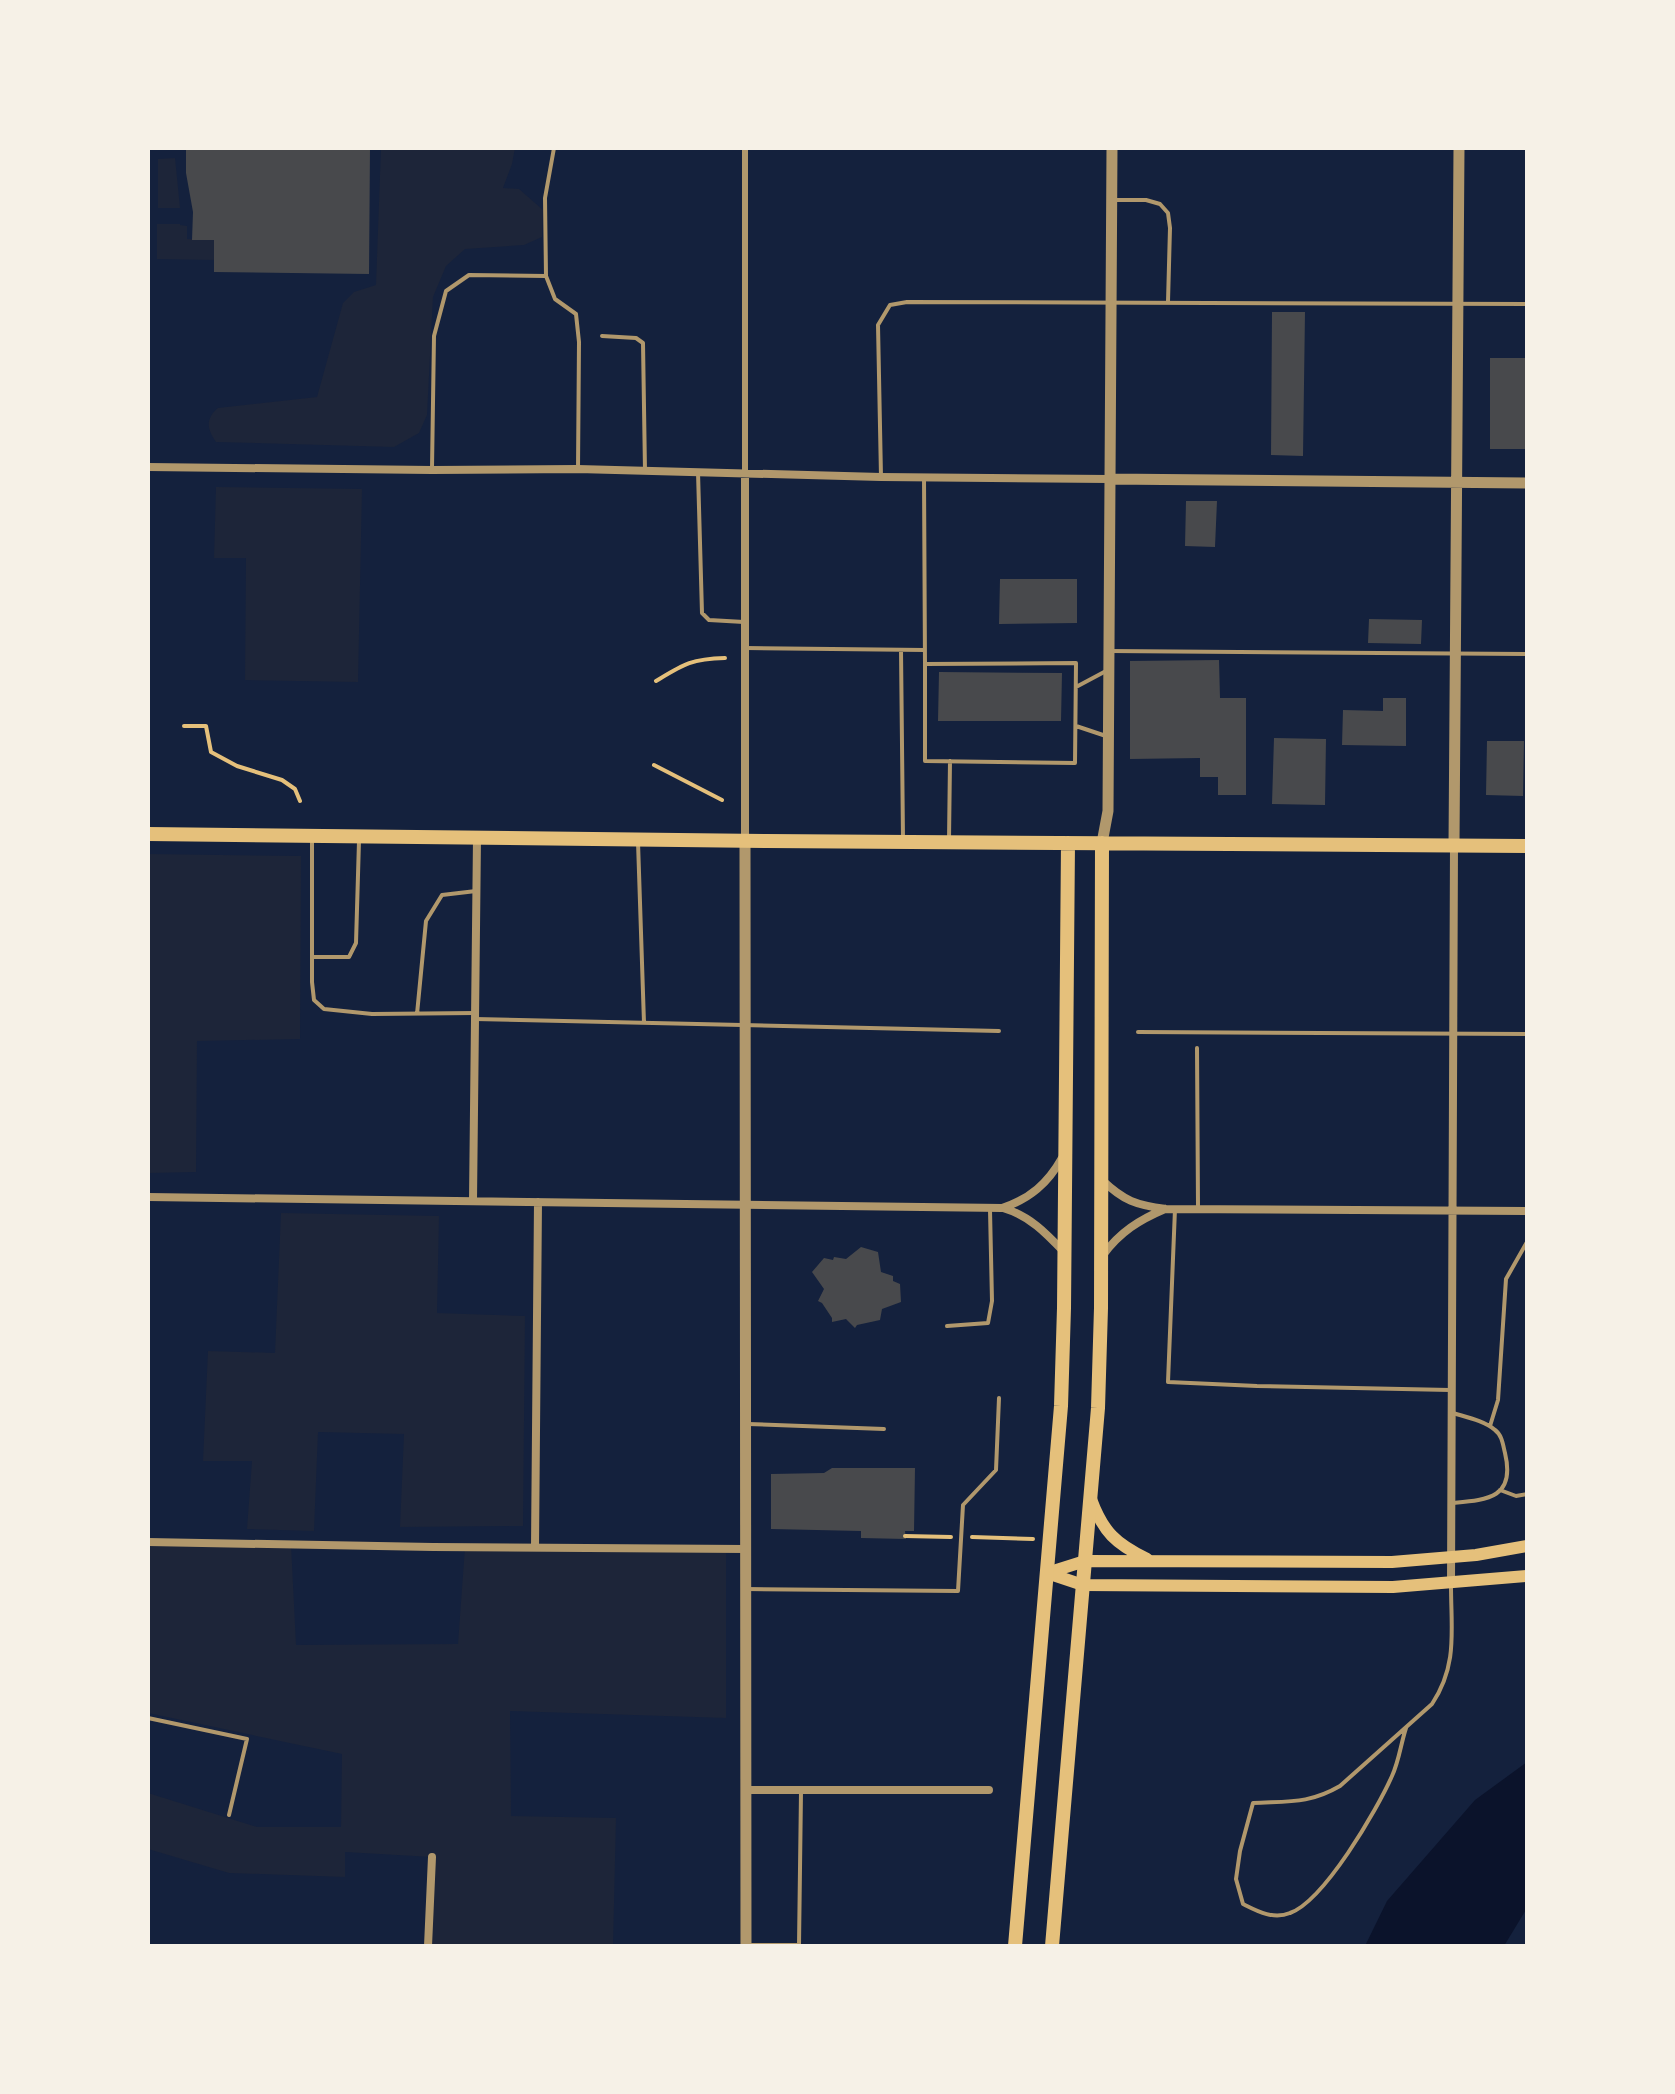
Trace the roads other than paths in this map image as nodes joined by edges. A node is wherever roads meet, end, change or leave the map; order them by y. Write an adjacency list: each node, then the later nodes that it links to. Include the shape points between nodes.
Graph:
1 (554, 148): 6 (lane, via 545,198)
2 (745, 148): 17 (street)
3 (1112, 148): 5 (street)
4 (1459, 148): 9 (street)
5 (1111, 200): 7 (lane, via 1146,200 1168,213); 8 (street)
6 (546, 276): 13 (lane, via 555,299 576,314); 14 (lane, via 469,275 446,291 434,336)
7 (1168, 302): 8 (lane); 9 (lane)
8 (1111, 303): 18 (lane, via 890,305 878,325); 20 (street)
9 (1458, 303): 10 (lane); 21 (street)
10 (1527, 304)
11 (602, 336): 15 (lane, via 643,343)
12 (148, 467): 14 (street)
13 (578, 469): 14 (street); 15 (street)
14 (432, 470)
15 (645, 471): 16 (street)
16 (698, 472): 17 (street); 23 (lane, via 702,613 709,620)
17 (745, 473): 18 (street); 23 (street)
18 (881, 477): 19 (street)
19 (924, 477): 20 (street); 26 (lane)
20 (1109, 479): 21 (street); 27 (street)
21 (1456, 482): 22 (street); 28 (street)
22 (1527, 483)
23 (744, 622): 24 (street)
24 (744, 648): 25 (lane); 41 (street)
25 (901, 650): 26 (lane); 42 (lane)
26 (925, 650): 30 (lane)
27 (1109, 651): 28 (lane); 31 (street)
28 (1455, 653): 29 (lane); 46 (street)
29 (1527, 654)
30 (925, 664): 32 (lane, via 1076,663); 35 (lane, via 925,761)
31 (1108, 670): 32 (lane); 34 (street)
32 (1076, 687): 33 (lane)
33 (1075, 725): 34 (lane); 35 (lane, via 1075,763)
34 (1108, 737): 45 (street, via 1108,811)
35 (950, 761): 43 (lane)
36 (148, 834): 37 (main road)
37 (312, 836): 38 (main road); 49 (lane)
38 (359, 837): 39 (main road); 49 (lane, via 356,943 349,957)
39 (477, 838): 40 (main road); 48 (street)
40 (638, 840): 41 (main road); 52 (lane)
41 (745, 841): 42 (main road); 53 (street)
42 (903, 842): 43 (main road)
43 (949, 842): 44 (main road)
44 (1068, 843): 45 (main road); 59 (main road)
45 (1102, 843): 46 (main road); 60 (main road)
46 (1454, 845): 47 (main road); 56 (street)
47 (1527, 846)
48 (477, 891): 50 (lane, via 442,895 426,921); 51 (street)
49 (312, 957): 50 (lane, via 314,1000 324,1009)
50 (417, 1014): 51 (lane)
51 (475, 1016): 52 (lane); 62 (street)
52 (644, 1023): 53 (lane)
53 (745, 1026): 54 (lane); 64 (street)
54 (999, 1031)
55 (1138, 1032): 56 (lane)
56 (1454, 1034): 57 (lane); 69 (street)
57 (1527, 1034)
58 (1197, 1048): 68 (lane)
59 (1065, 1154): 66 (street, via 1037,1190); 72 (main road)
60 (1102, 1180): 67 (street, via 1131,1203); 73 (main road)
61 (148, 1197): 62 (street)
62 (473, 1201): 63 (street)
63 (538, 1202): 64 (street); 87 (street)
64 (746, 1204): 65 (street); 78 (street)
65 (990, 1207): 66 (street); 74 (lane, via 988,1323)
66 (1002, 1208): 72 (street, via 1028,1219)
67 (1170, 1209): 68 (street); 73 (street, via 1133,1224); 75 (lane, via 1168,1382)
68 (1198, 1209): 69 (street)
69 (1453, 1211): 70 (street); 75 (street)
70 (1527, 1211)
71 (1527, 1242): 79 (lane, via 1506,1279 1498,1400)
72 (1065, 1253): 92 (main road, via 1061,1406)
73 (1101, 1258): 83 (main road, via 1099,1392)
74 (947, 1326)
75 (1452, 1390): 77 (street)
76 (999, 1398): 96 (lane, via 996,1470 963,1505 958,1591)
77 (1452, 1413): 79 (lane); 84 (street)
78 (746, 1424): 80 (lane); 88 (street)
79 (1490, 1426): 81 (lane, via 1502,1439 1506,1460)
80 (884, 1429)
81 (1500, 1490): 82 (lane); 84 (lane, via 1486,1500)
82 (1527, 1494)
83 (1090, 1498): 90 (main road); 91 (main road, via 1111,1536)
84 (1452, 1503): 89 (street)
85 (148, 1542): 87 (street)
86 (1527, 1546): 89 (main road)
87 (535, 1547): 88 (street)
88 (746, 1549): 96 (street)
89 (1451, 1558): 91 (main road); 94 (street)
90 (1085, 1561): 91 (main road); 92 (main road); 95 (main road)
91 (1150, 1561)
92 (1047, 1573): 95 (main road); 106 (main road)
93 (1527, 1576): 94 (main road)
94 (1451, 1583): 95 (main road); 98 (lane, via 1449,1672 1432,1704)
95 (1083, 1585): 107 (main road)
96 (746, 1589): 99 (street)
97 (148, 1718): 102 (lane, via 247,1739)
98 (1406, 1728): 98 (lane, via 1323,1796 1253,1803 1236,1879 1243,1904 1264,1915 1287,1915 1307,1904 1374,1813 1394,1772)
99 (746, 1790): 100 (street); 105 (street)
100 (801, 1790): 101 (street); 105 (lane, via 799,1945)
101 (989, 1790)
102 (229, 1815)
103 (432, 1857): 104 (street)
104 (428, 1946)
105 (746, 1946)
106 (1015, 1946)
107 (1052, 1946)

